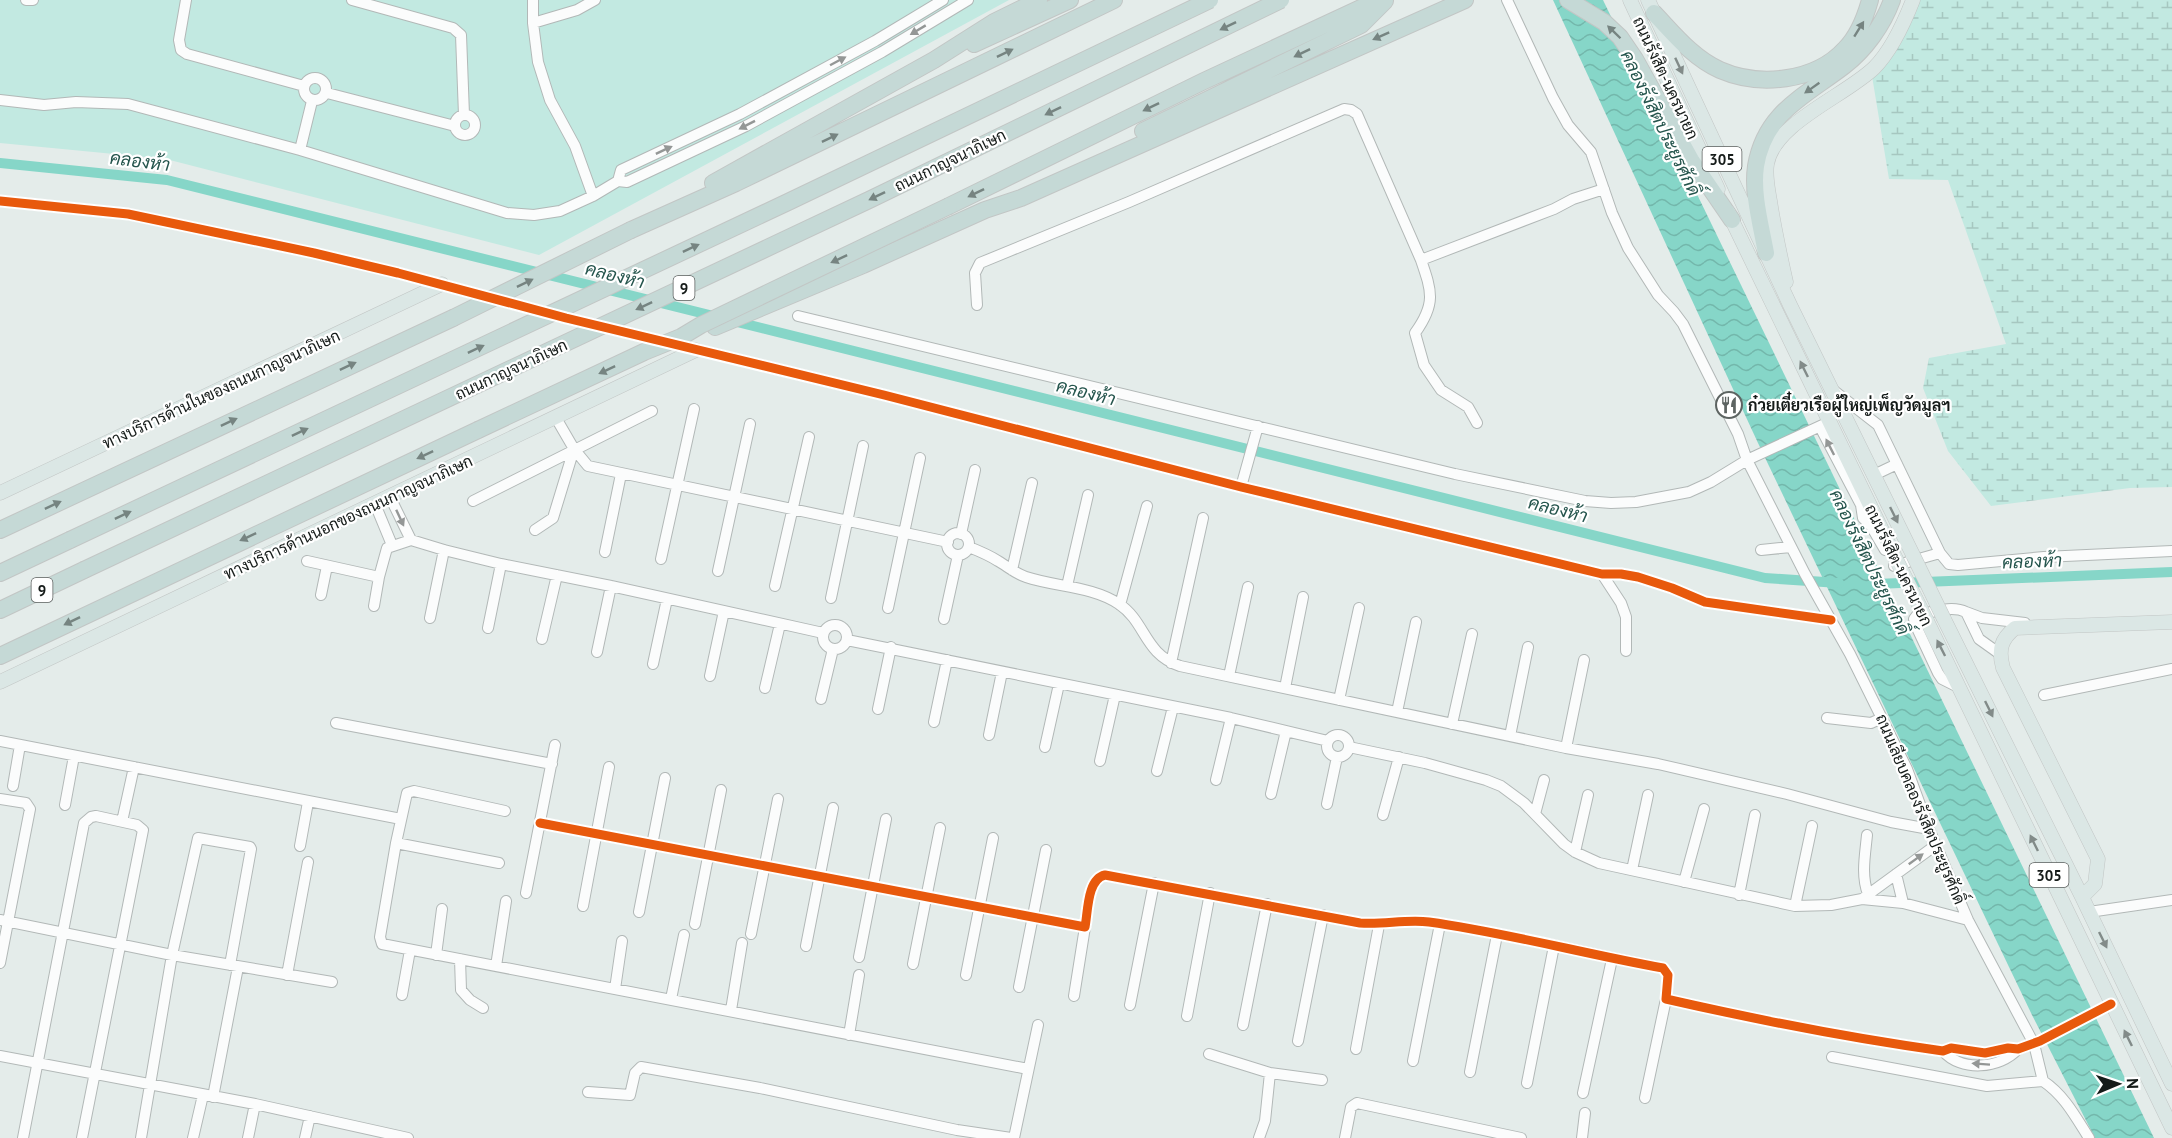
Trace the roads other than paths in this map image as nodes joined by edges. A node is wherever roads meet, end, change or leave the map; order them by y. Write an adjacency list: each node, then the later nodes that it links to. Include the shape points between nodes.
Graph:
1 (26, 0): 2 (street)
2 (33, 0)
3 (186, 0): 26 (street, via 181,50)
4 (352, 0): 30 (street, via 453,28 461,35)
5 (533, 0): 24 (street)
6 (595, 0): 24 (street, via 577,10)
7 (943, 0): 34 (street, one-way to 7, via 621,170 740,114)
8 (1039, 0): 25 (highway, via 993,22)
9 (1070, 0): 25 (highway)
10 (1114, 0): 33 (highway, one-way to 10)
11 (1210, 0): 99 (highway, ถนนกาญจนาภิเษก / 9, one-way to 11, bridge)
12 (1281, 0): 115 (highway, ถนนกาญจนาภิเษก / 9, one-way to 115, bridge, via 869,200)
13 (1378, 0): 46 (highway, one-way to 46, bridge)
14 (1386, 0): 38 (highway, one-way to 38, via 1361,25)
15 (1465, 0): 38 (highway, one-way to 38, via 1038,191)
16 (1506, 0): 35 (street, ถนนเลียบคลองรังสิตประยูรศักดิ์, via 1568,126 1591,152)
17 (1568, 0): 39 (highway, one-way to 17, via 1703,179 1620,37)
18 (1630, 0): 39 (main road, ถนนรังสิต-นครนายก / 305)
19 (1870, 0): 23 (highway, one-way to 19, via 1687,48 1704,61 1742,77 1767,81 1809,73 1835,59 1864,21)
20 (1892, 0): 40 (highway, one-way to 40, via 1871,39 1846,65 1782,112 1765,137 1755,184)
21 (1913, 0): 44 (main road, via 1892,45 1876,66 1787,130 1767,164 1773,222)
22 (961, 2): 34 (street, one-way to 34, via 882,52 746,126 627,182)
23 (1651, 6): 40 (main road, ถนนรังสิต-นครนายก / 305, one-way to 40)
24 (533, 23): 36 (street, via 538,62 550,100 575,146)
25 (934, 60): 33 (highway)
26 (304, 86): 27 (street, via 309,79 318,78 326,83); 29 (street, via 305,95)
27 (327, 93): 29 (street, via 321,100); 31 (street)
28 (0, 100): 32 (street, via 44,105 128,104)
29 (312, 101): 32 (street)
30 (464, 115): 31 (street); 31 (street, via 472,117 476,124 473,132 459,133)
31 (455, 126)
32 (300, 150): 36 (street, via 507,213 534,215 560,211)
33 (774, 157): 78 (highway, one-way to 33, bridge, via 483,304 632,230 656,213)
34 (618, 181): 36 (street)
35 (1604, 189): 41 (street); 60 (street, ถนนเลียบคลองรังสิตประยูรศักดิ์, via 1628,248 1658,295 1683,324)
36 (593, 196)
37 (0, 201): 42 (street, via 179,223)
38 (985, 210): 46 (highway, via 863,265)
39 (1732, 220): 54 (main road, ถนนรังสิต-นครนายก / 305, one-way to 39)
40 (1766, 253): 44 (main road, ถนนรังสิต-นครนายก / 305)
41 (1421, 260): 43 (street, via 1357,114 1344,109 980,263 975,273); 52 (street, via 1430,298 1429,310 1415,333 1424,365 1445,394 1468,407)
42 (442, 284): 47 (street); 68 (main road, ทางบริการด้านในของถนนกาญจนาภิเษก)
43 (977, 305)
44 (1790, 305): 48 (main road, ถนนรังสิต-นครนายก / 305)
45 (798, 316): 55 (street)
46 (681, 337): 136 (highway, one-way to 136, bridge)
47 (696, 350): 51 (main road, ทางบริการด้านนอกของถนนกาญจนาภิเษก); 66 (street)
48 (1832, 389): 61 (street, via 1878,425); 64 (main road, ถนนรังสิต-นครนายก / 305)
49 (694, 409): 67 (street)
50 (652, 411): 58 (street)
51 (556, 418): 58 (street); 70 (main road, ทางบริการด้านนอกของถนนกาญจนาภิเษก)
52 (1477, 423)
53 (750, 424): 71 (street)
54 (1822, 426): 60 (street); 91 (street, one-way to 54, via 1895,566 1863,518); 149 (main road, ถนนรังสิต-นครนายก / 305, one-way to 54, bridge, via 1896,558)
55 (1257, 430): 60 (street, via 1585,501 1636,502 1689,492); 66 (street)
56 (808, 437): 75 (street)
57 (863, 446): 77 (street)
58 (574, 449): 63 (street, via 588,466); 72 (street); 79 (street, via 554,518)
59 (920, 458): 80 (street)
60 (1752, 459): 86 (street, ถนนเลียบคลองรังสิตประยูรศักดิ์)
61 (1897, 464): 64 (street); 91 (street)
62 (975, 470): 81 (street)
63 (621, 474): 67 (street); 90 (street)
64 (1874, 475): 231 (main road, ถนนรังสิต-นครนายก / 305, one-way to 231, bridge)
65 (1032, 483): 97 (street)
66 (1242, 484): 100 (street)
67 (677, 486): 71 (street); 93 (street)
68 (0, 493)
69 (1088, 495): 105 (street)
70 (390, 497): 73 (main road, ทางบริการด้านนอกของถนนกาญจนาภิเษก); 82 (street, one-way to 82)
71 (733, 497): 75 (street); 98 (street)
72 (473, 501)
73 (375, 504): 84 (street); 145 (main road, ทางบริการด้านนอกของถนนกาญจนาภิเษก)
74 (1147, 506): 111 (street)
75 (791, 509): 77 (street); 104 (street)
76 (1203, 518): 139 (street)
77 (847, 521): 80 (street); 109 (street)
78 (0, 530)
79 (535, 530)
80 (904, 532): 83 (street); 113 (street)
81 (961, 534): 83 (street, via 953,535); 85 (street, via 968,539)
82 (411, 540): 84 (street); 87 (street)
83 (948, 542): 92 (street, via 950,551)
84 (392, 545): 102 (street, via 386,551)
85 (969, 547): 92 (street); 97 (street)
86 (1791, 547): 88 (street); 120 (street, ถนนเลียบคลองรังสิตประยูรศักดิ์)
87 (444, 550): 95 (street); 118 (street)
88 (1761, 550)
89 (2172, 551): 91 (street, via 1958,565 1949,564)
90 (605, 552)
91 (1940, 552)
92 (958, 555): 119 (street)
93 (661, 559)
94 (307, 561): 96 (street)
95 (501, 564): 101 (street); 125 (street)
96 (327, 566): 102 (street); 107 (street)
97 (1012, 570): 105 (street)
98 (718, 571)
99 (0, 573)
100 (1602, 574): 120 (street, via 1638,577 1705,602); 133 (street, via 1626,617)
101 (557, 575): 103 (street); 128 (street)
102 (379, 577): 112 (street)
103 (611, 586): 110 (street); 134 (street)
104 (775, 586)
105 (1067, 586): 111 (street)
106 (1248, 587): 144 (street)
107 (321, 595)
108 (1304, 597): 148 (street)
109 (831, 598)
110 (667, 599): 116 (street); 140 (street)
111 (1120, 605): 139 (street, via 1154,650)
112 (374, 606)
113 (888, 608)
114 (1359, 608): 153 (street)
115 (0, 610)
116 (724, 611): 123 (street); 143 (street)
117 (1966, 612): 124 (street); 135 (street, via 1979,639); 149 (street, via 1955,609 1917,615 1914,619 1942,679)
118 (430, 618)
119 (944, 619)
120 (1831, 620): 159 (street, ถนนเลียบคลองรังสิตประยูรศักดิ์)
121 (1416, 622): 156 (street)
122 (2172, 622): 124 (main road)
123 (780, 624): 126 (street); 147 (street)
124 (2040, 627): 135 (main road, via 2015,628 2003,639)
125 (488, 628)
126 (823, 633): 129 (street, via 828,627 839,625); 132 (street, via 825,644)
127 (1472, 634): 162 (street)
128 (542, 639)
129 (847, 640): 131 (street); 132 (street, via 842,647)
130 (1528, 647): 165 (street)
131 (891, 648): 137 (street); 155 (street)
132 (833, 649): 152 (street)
133 (1626, 651)
134 (597, 652)
135 (2001, 654): 231 (main road, via 2003,668 2098,859 2095,884)
136 (0, 656)
137 (947, 660): 142 (street); 160 (street)
138 (1584, 660): 172 (street)
139 (1171, 663): 144 (street)
140 (653, 664)
141 (2172, 669): 151 (street)
142 (1002, 672): 146 (street); 164 (street)
143 (710, 676)
144 (1229, 676): 148 (street)
145 (0, 682)
146 (1059, 684): 150 (street); 170 (street)
147 (765, 688)
148 (1285, 688): 153 (street)
149 (1960, 688): 280 (main road, ถนนรังสิต-นครนายก / 305, one-way to 149)
150 (1115, 695): 154 (street); 176 (street)
151 (2044, 695)
152 (821, 699)
153 (1339, 700): 156 (street)
154 (1173, 707): 157 (street); 180 (street)
155 (878, 708)
156 (1397, 712): 162 (street)
157 (1231, 718): 163 (street); 182 (street)
158 (1827, 718): 159 (street, via 1871,723)
159 (1882, 718): 206 (street, ถนนเลียบคลองรังสิตประยูรศักดิ์, via 1907,769)
160 (934, 722)
161 (336, 723): 177 (street)
162 (1452, 724): 165 (street)
163 (1286, 731): 167 (street); 186 (street)
164 (989, 735)
165 (1510, 736): 172 (street)
166 (0, 741): 168 (street)
167 (1328, 741): 171 (street, via 1342,735); 175 (street, via 1329,753)
168 (20, 745): 173 (street); 184 (street)
169 (555, 745): 177 (street)
170 (1045, 747)
171 (1349, 747): 174 (street); 175 (street, via 1344,756)
172 (1566, 748): 206 (street, via 1658,764)
173 (74, 756): 178 (street); 193 (street)
174 (1399, 757): 197 (street, via 1486,780 1514,794); 198 (street)
175 (1337, 758): 192 (street)
176 (1100, 761)
177 (552, 764): 203 (street)
178 (134, 767): 191 (street); 200 (street)
179 (609, 767): 207 (street)
180 (1157, 771)
181 (665, 778): 211 (street)
182 (1216, 780)
183 (1544, 780): 197 (street)
184 (13, 786)
185 (721, 790): 216 (street)
186 (1271, 794)
187 (1588, 795): 215 (street)
188 (1648, 795): 220 (street)
189 (0, 799): 244 (street, via 26,803 30,809)
190 (778, 799): 219 (street)
191 (308, 802): 201 (street); 213 (street)
192 (1327, 804)
193 (65, 805)
194 (833, 808): 222 (street)
195 (1704, 809): 223 (street)
196 (505, 811): 201 (street, via 411,792 406,796)
197 (1534, 814): 215 (street)
198 (1383, 815)
199 (1755, 815): 228 (street)
200 (123, 817)
201 (400, 819): 210 (street)
202 (886, 819): 225 (street)
203 (540, 823): 207 (street); 226 (street)
204 (1812, 826): 237 (street)
205 (940, 828): 230 (street)
206 (1929, 829): 212 (street, ถนนเลียบคลองรังสิตประยูรศักดิ์)
207 (597, 833): 211 (street); 236 (street)
208 (1867, 835): 229 (street)
209 (993, 838): 238 (street)
210 (396, 843): 218 (street); 259 (street, via 380,941)
211 (653, 844): 216 (street); 240 (street)
212 (1936, 845): 221 (street, one-way to 212); 245 (street, ถนนเลียบคลองรังสิตประยูรศักดิ์)
213 (300, 846)
214 (1046, 849): 243 (street)
215 (1575, 852): 220 (street, via 1599,863)
216 (708, 855): 219 (street); 246 (street)
217 (308, 862): 269 (street)
218 (499, 863)
219 (765, 867): 222 (street); 251 (street)
220 (1632, 870): 223 (street)
221 (1896, 874): 229 (street); 234 (street)
222 (820, 877): 225 (street); 257 (street)
223 (1684, 882): 228 (street)
224 (1154, 883): 227 (street); 249 (street, via 1101,876 1092,886); 279 (street)
225 (872, 888): 230 (street); 262 (street)
226 (526, 892)
227 (1210, 894): 235 (street); 283 (street)
228 (1739, 895): 237 (street)
229 (1865, 896): 234 (street); 237 (street, via 1831,905)
230 (926, 897): 238 (street); 266 (street)
231 (2082, 897): 241 (main road, ถนนรังสิต-นครนายก / 305)
232 (2172, 900): 241 (street)
233 (506, 901): 268 (street)
234 (1903, 903): 245 (street)
235 (1267, 904): 242 (street); 285 (street)
236 (583, 906)
237 (1796, 906)
238 (979, 908): 243 (street); 271 (street)
239 (442, 909): 261 (street)
240 (639, 912)
241 (2089, 912): 302 (main road, ถนนรังสิต-นครนายก / 305, one-way to 302)
242 (1323, 915): 248 (street); 287 (street)
243 (1032, 918): 249 (street); 273 (street)
244 (4, 920): 250 (street); 265 (street)
245 (1968, 920): 288 (street, ถนนเลียบคลองรังสิตประยูรศักดิ์)
246 (695, 924)
247 (1440, 924): 248 (street, via 1418,921); 253 (street); 293 (street)
248 (1380, 925): 289 (street)
249 (1085, 927): 276 (street)
250 (64, 934): 256 (street); 256 (street, via 84,823 96,816 137,825 143,830); 294 (street)
251 (752, 934)
252 (684, 935): 277 (street)
253 (1497, 935): 258 (street); 296 (street)
254 (622, 941): 274 (street)
255 (742, 943): 282 (street)
256 (121, 945): 260 (street); 298 (street)
257 (806, 946)
258 (1554, 946): 264 (street); 301 (street)
259 (410, 950): 261 (street); 275 (street)
260 (172, 955): 267 (street); 267 (street, via 196,841 201,838 251,849); 303 (street)
261 (436, 955): 263 (street)
262 (859, 957)
263 (460, 959): 268 (street); 281 (street, via 461,990)
264 (1612, 959): 278 (street, via 1663,968 1668,975); 305 (street)
265 (0, 963)
266 (913, 964)
267 (234, 966): 269 (street); 306 (street)
268 (496, 966): 274 (street)
269 (287, 975): 272 (street)
270 (859, 975): 286 (street)
271 (966, 975)
272 (332, 982)
273 (1019, 987)
274 (615, 990): 277 (street)
275 (402, 995)
276 (1074, 996)
277 (671, 999): 282 (street)
278 (1666, 999): 288 (street, via 1857,1039 1943,1051 1950,1059 1987,1066); 307 (street)
279 (1130, 1005)
280 (2107, 1007): 288 (street); 311 (main road, ถนนรังสิต-นครนายก / 305, one-way to 280)
281 (483, 1008)
282 (730, 1011): 286 (street)
283 (1187, 1016)
284 (1038, 1025): 295 (street)
285 (1242, 1025)
286 (849, 1035): 295 (street)
287 (1298, 1041)
288 (2037, 1042): 300 (street, ถนนเลียบคลองรังสิตประยูรศักดิ์)
289 (1356, 1049)
290 (1209, 1054): 297 (street)
291 (0, 1056): 294 (street)
292 (1832, 1057): 300 (street, via 1987,1086)
293 (1413, 1061)
294 (38, 1064): 298 (street); 312 (street)
295 (1028, 1068): 319 (street)
296 (1470, 1072)
297 (1270, 1073): 299 (street); 320 (street, via 1265,1121)
298 (95, 1075): 303 (street); 313 (street)
299 (1322, 1080)
300 (2043, 1081): 324 (street, via 2064,1099)
301 (1527, 1083)
302 (2172, 1084)
303 (151, 1086): 306 (street); 314 (street)
304 (588, 1092): 319 (street, via 630,1095 635,1073 641,1067)
305 (1583, 1093)
306 (208, 1096): 308 (street); 315 (street)
307 (1645, 1098)
308 (255, 1104): 310 (street); 316 (street)
309 (1585, 1113): 323 (street)
310 (310, 1116): 317 (street); 318 (street)
311 (2172, 1128)
312 (23, 1138)
313 (82, 1138)
314 (141, 1138)
315 (193, 1138)
316 (248, 1138)
317 (305, 1138)
318 (408, 1138)
319 (1012, 1138)
320 (1258, 1138)
321 (1346, 1138): 322 (street, via 1351,1107 1357,1103)
322 (1521, 1138)
323 (1582, 1138)
324 (2089, 1138)

